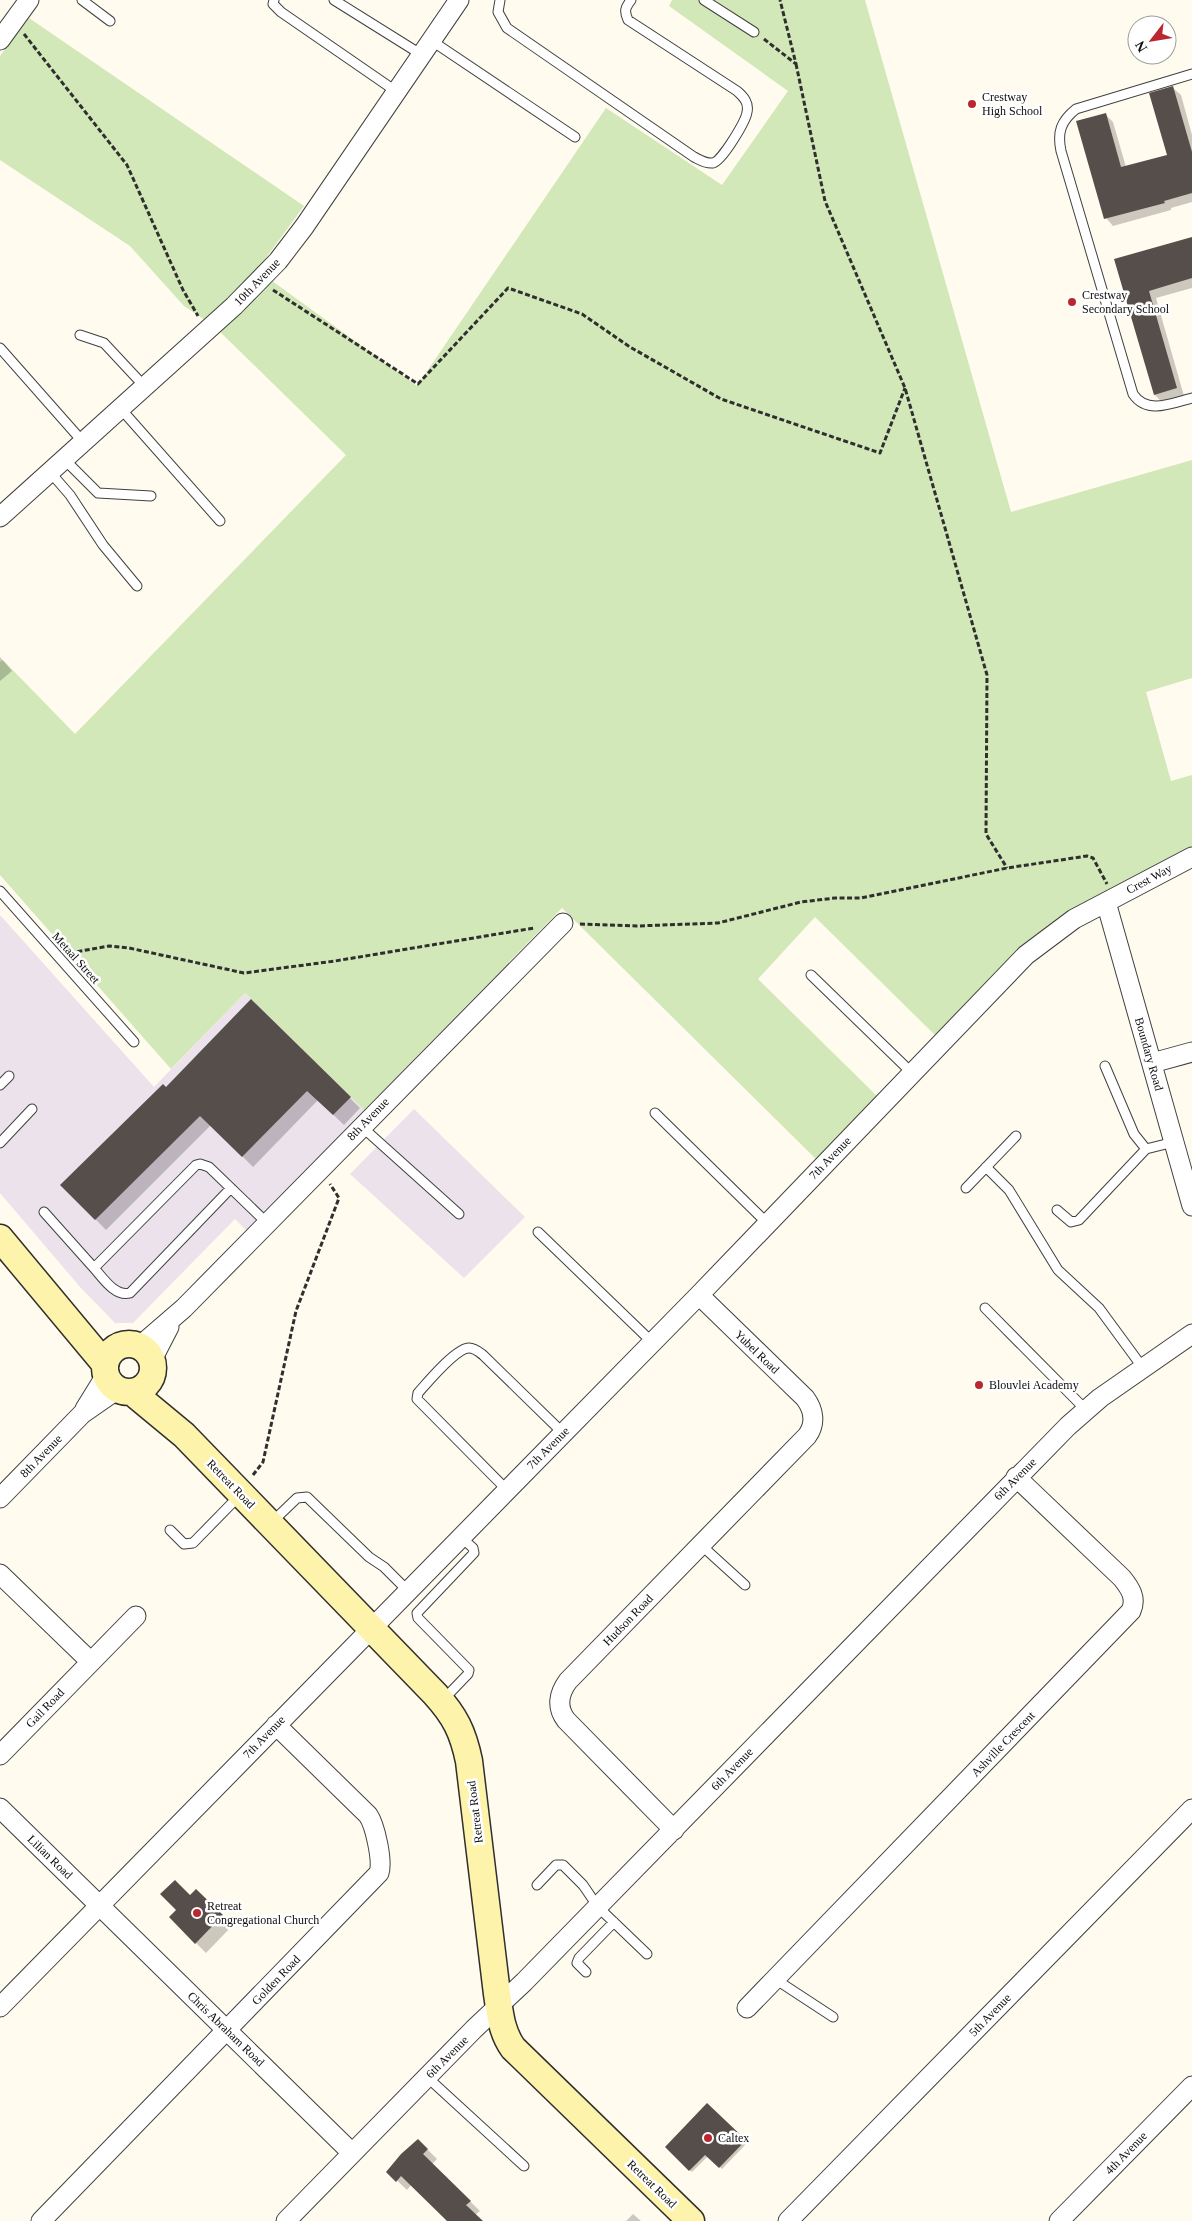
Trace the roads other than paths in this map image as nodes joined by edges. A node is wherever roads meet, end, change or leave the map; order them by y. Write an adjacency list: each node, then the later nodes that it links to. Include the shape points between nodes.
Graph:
1 (29, 0): 11 (street)
2 (82, 0): 9 (lane)
3 (274, 0): 14 (lane, via 274,6 281,12)
4 (334, 0): 12 (lane)
5 (459, 0): 12 (street, 10th Avenue)
6 (500, 0): 7 (lane, via 498,12 507,28 694,157 704,163 722,159 748,113 747,103 737,91 628,20 625,7)
7 (631, 0)
8 (704, 0): 10 (lane)
9 (110, 21)
10 (754, 32)
11 (0, 40)
12 (427, 48): 14 (street, 10th Avenue); 15 (lane)
13 (1192, 74): 19 (lane, via 1076,109 1064,121 1059,136 1133,394 1139,401 1154,407)
14 (397, 92): 18 (street, 10th Avenue, via 278,261)
15 (575, 136)
16 (80, 335): 18 (lane, via 104,342)
17 (0, 348): 21 (lane)
18 (145, 388): 20 (street, 10th Avenue)
19 (1192, 398)
20 (121, 408): 21 (street, 10th Avenue); 25 (lane)
21 (83, 442): 22 (street, 10th Avenue)
22 (57, 466): 23 (lane, via 98,492); 24 (street, 10th Avenue); 26 (lane, via 70,494 103,545)
23 (151, 496)
24 (0, 517)
25 (220, 521)
26 (137, 586)
27 (1192, 857): 29 (street, Crest Way)
28 (0, 891): 32 (lane, Metaal Street)
29 (1106, 902): 34 (street, Boundary Road); 36 (street, 7th Avenue, via 1064,925 1026,955)
30 (563, 923): 41 (street, 8th Avenue)
31 (811, 975): 36 (lane)
32 (134, 1042)
33 (1192, 1052): 34 (street)
34 (1152, 1063): 43 (street, Boundary Road)
35 (1105, 1066): 45 (lane, via 1134,1134)
36 (912, 1073): 54 (street, 7th Avenue)
37 (9, 1076): 38 (lane)
38 (0, 1086)
39 (32, 1110): 44 (lane)
40 (655, 1114): 54 (lane)
41 (361, 1126): 52 (lane); 53 (street, 8th Avenue)
42 (1016, 1136): 46 (lane)
43 (1174, 1142): 45 (lane); 49 (street, Boundary Road)
44 (0, 1143)
45 (1146, 1149): 50 (lane, via 1079,1220 1072,1222)
46 (986, 1167): 48 (lane); 63 (lane, via 1009,1190 1058,1270 1099,1308)
47 (231, 1188): 53 (lane); 57 (lane, via 210,1168 196,1165); 57 (lane, via 130,1293 120,1294)
48 (966, 1188)
49 (1192, 1206)
50 (1058, 1210)
51 (44, 1212): 57 (lane)
52 (459, 1214)
53 (267, 1223): 62 (street, 8th Avenue, via 174,1317)
54 (768, 1223): 58 (street, 7th Avenue)
55 (538, 1232): 61 (lane)
56 (0, 1238): 62 (main road, Retreat Road, via 54,1301 88,1324)
57 (94, 1268)
58 (699, 1294): 61 (street, 7th Avenue); 65 (street, Yubel Road, via 806,1398)
59 (984, 1308): 64 (lane)
60 (1192, 1334): 63 (street, 6th Avenue)
61 (652, 1342): 66 (street, 7th Avenue)
62 (129, 1368): 68 (main road, Retreat Road, via 184,1435); 70 (street, 8th Avenue)
63 (1144, 1368): 64 (street, 6th Avenue)
64 (1086, 1410): 67 (street, 6th Avenue)
65 (812, 1411): 74 (street, Hudson Road, via 812,1427 807,1436)
66 (563, 1433): 69 (street, 7th Avenue); 69 (lane, via 483,1355 469,1348 457,1353 418,1393 417,1399)
67 (1016, 1477): 86 (street, 6th Avenue); 93 (street, Ashville Crescent, via 1122,1578 1132,1592 1131,1611)
68 (245, 1487): 71 (main road, Retreat Road); 72 (lane, via 193,1543 184,1544)
69 (506, 1490): 73 (street, 7th Avenue)
70 (0, 1498)
71 (270, 1524): 77 (lane, via 297,1498 307,1497); 79 (main road, Retreat Road)
72 (170, 1530)
73 (461, 1536): 77 (street, 7th Avenue); 81 (lane, via 474,1553 417,1613 418,1618 469,1670)
74 (701, 1545): 76 (lane); 86 (street, Hudson Road, via 568,1681 560,1698 561,1714 566,1720)
75 (0, 1574): 80 (street)
76 (745, 1586)
77 (408, 1591): 79 (street, 7th Avenue)
78 (136, 1616): 80 (street, Gail Road)
79 (371, 1628): 81 (main road, Retreat Road); 82 (street, 7th Avenue)
80 (91, 1662): 83 (street, Gail Road)
81 (442, 1701): 95 (main road, Retreat Road, via 460,1728 469,1761)
82 (276, 1725): 88 (street, 7th Avenue); 98 (street, Golden Road, via 368,1815 373,1826 380,1870 374,1880)
83 (0, 1755)
84 (0, 1808): 88 (street, Lilian Road)
85 (1192, 1809): 106 (street, 5th Avenue)
86 (674, 1830): 89 (street, 6th Avenue)
87 (538, 1885): 89 (lane, via 556,1865 561,1864 583,1885)
88 (99, 1905): 94 (street, 7th Avenue); 98 (street, Chris Abraham Road)
89 (598, 1906): 90 (lane); 95 (street, 6th Avenue)
90 (614, 1922): 91 (lane); 92 (lane, via 579,1958 578,1963)
91 (647, 1954)
92 (586, 1972)
93 (775, 1978): 96 (street, Ashville Crescent); 97 (lane)
94 (0, 2007)
95 (499, 2007): 99 (street, 6th Avenue); 105 (main road, Retreat Road, via 502,2026 513,2048)
96 (747, 2008)
97 (833, 2017)
98 (227, 2030): 101 (street, Chris Abraham Road); 103 (street, Golden Road)
99 (427, 2077): 101 (street, 6th Avenue); 102 (lane)
100 (1192, 2086): 107 (street, 4th Avenue)
101 (352, 2153): 104 (street, 6th Avenue)
102 (524, 2166)
103 (41, 2221)
104 (286, 2221)
105 (690, 2221)
106 (788, 2221)
107 (1059, 2221)

